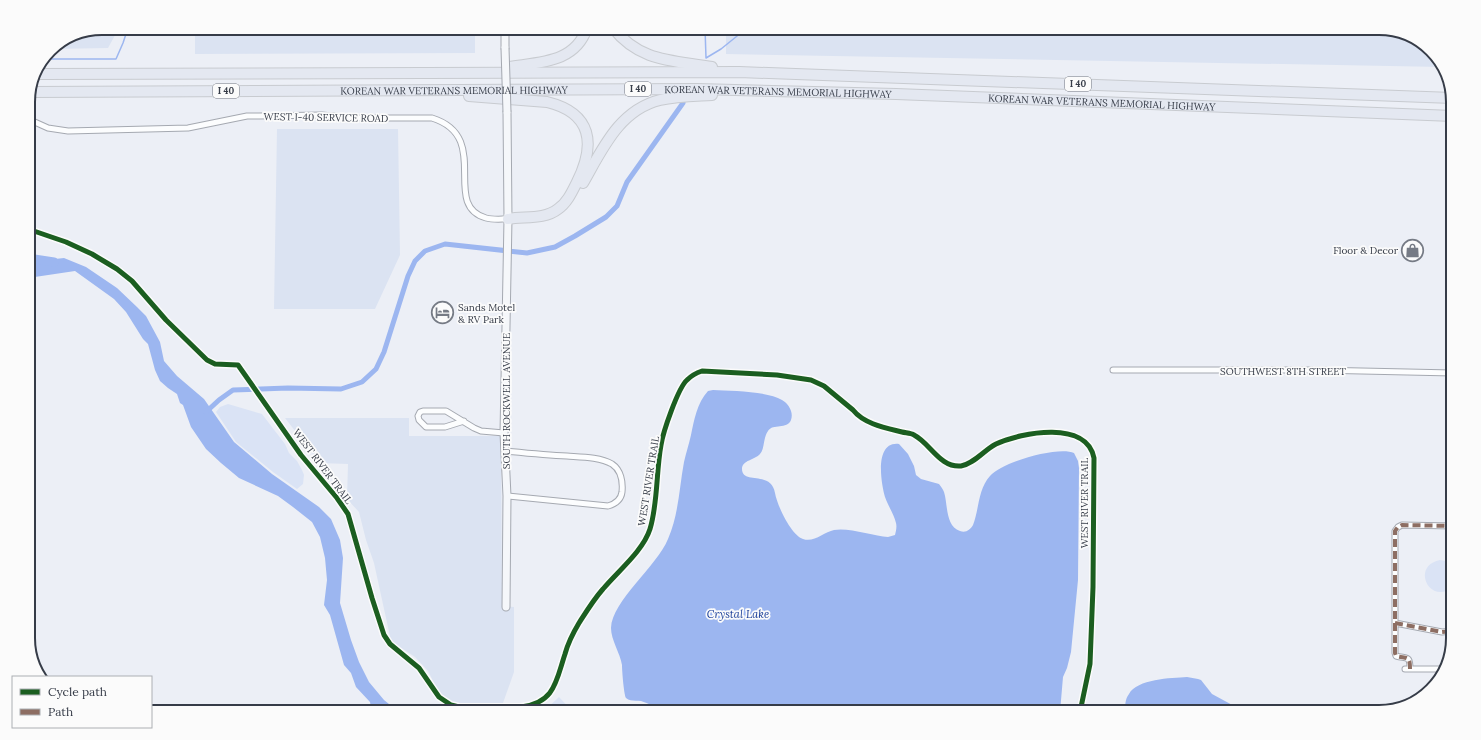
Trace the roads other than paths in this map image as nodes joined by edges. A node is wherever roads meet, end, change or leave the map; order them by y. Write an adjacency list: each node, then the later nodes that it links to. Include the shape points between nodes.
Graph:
1 (505, 35): 13 (street, SOUTH ROCKWELL AVENUE, bridge)
2 (584, 35): 4 (highway, via 574,50 558,58)
3 (619, 35): 5 (highway, via 632,47 649,56)
4 (479, 72): 5 (highway, KOREAN WAR VETERANS MEMORIAL HIGHWAY / I 40); 6 (highway, KOREAN WAR VETERANS MEMORIAL HIGHWAY / I 40)
5 (739, 72): 10 (highway, KOREAN WAR VETERANS MEMORIAL HIGHWAY / I 40)
6 (41, 74)
7 (422, 90): 8 (highway, KOREAN WAR VETERANS MEMORIAL HIGHWAY / I 40); 9 (highway, KOREAN WAR VETERANS MEMORIAL HIGHWAY / I 40); 13 (highway, via 547,102 566,109 575,115 582,125 588,140 588,154 582,172 564,204 546,215)
8 (754, 90): 11 (highway, KOREAN WAR VETERANS MEMORIAL HIGHWAY / I 40); 13 (highway, via 668,98 642,106 628,116 614,132 574,201 560,215 550,220 535,222)
9 (36, 92)
10 (1446, 98)
11 (1446, 116)
12 (35, 122): 13 (street, WEST I-40 SERVICE ROAD, via 48,128 68,131 188,128 247,116 432,118 442,121 458,135 464,153 465,197 472,209 485,218)
13 (508, 219): 17 (street, SOUTH ROCKWELL AVENUE)
14 (1113, 370): 15 (street, SOUTHWEST 8TH STREET, via 1316,370)
15 (1446, 374)
16 (464, 422): 16 (street, via 446,411 423,411 418,416 426,428); 17 (street, via 481,431)
17 (504, 433): 18 (street, SOUTH ROCKWELL AVENUE)
18 (505, 451): 19 (street, SOUTH ROCKWELL AVENUE); 19 (street, via 607,461 617,468 622,480 622,495 614,505 608,506)
19 (506, 496): 21 (street, SOUTH ROCKWELL AVENUE)
20 (1446, 526): 22 (street, via 1402,525 1395,531)
21 (506, 607)
22 (1395, 623): 23 (street); 24 (street, via 1395,654 1410,661 1407,669)
23 (1446, 632)
24 (1438, 669)

